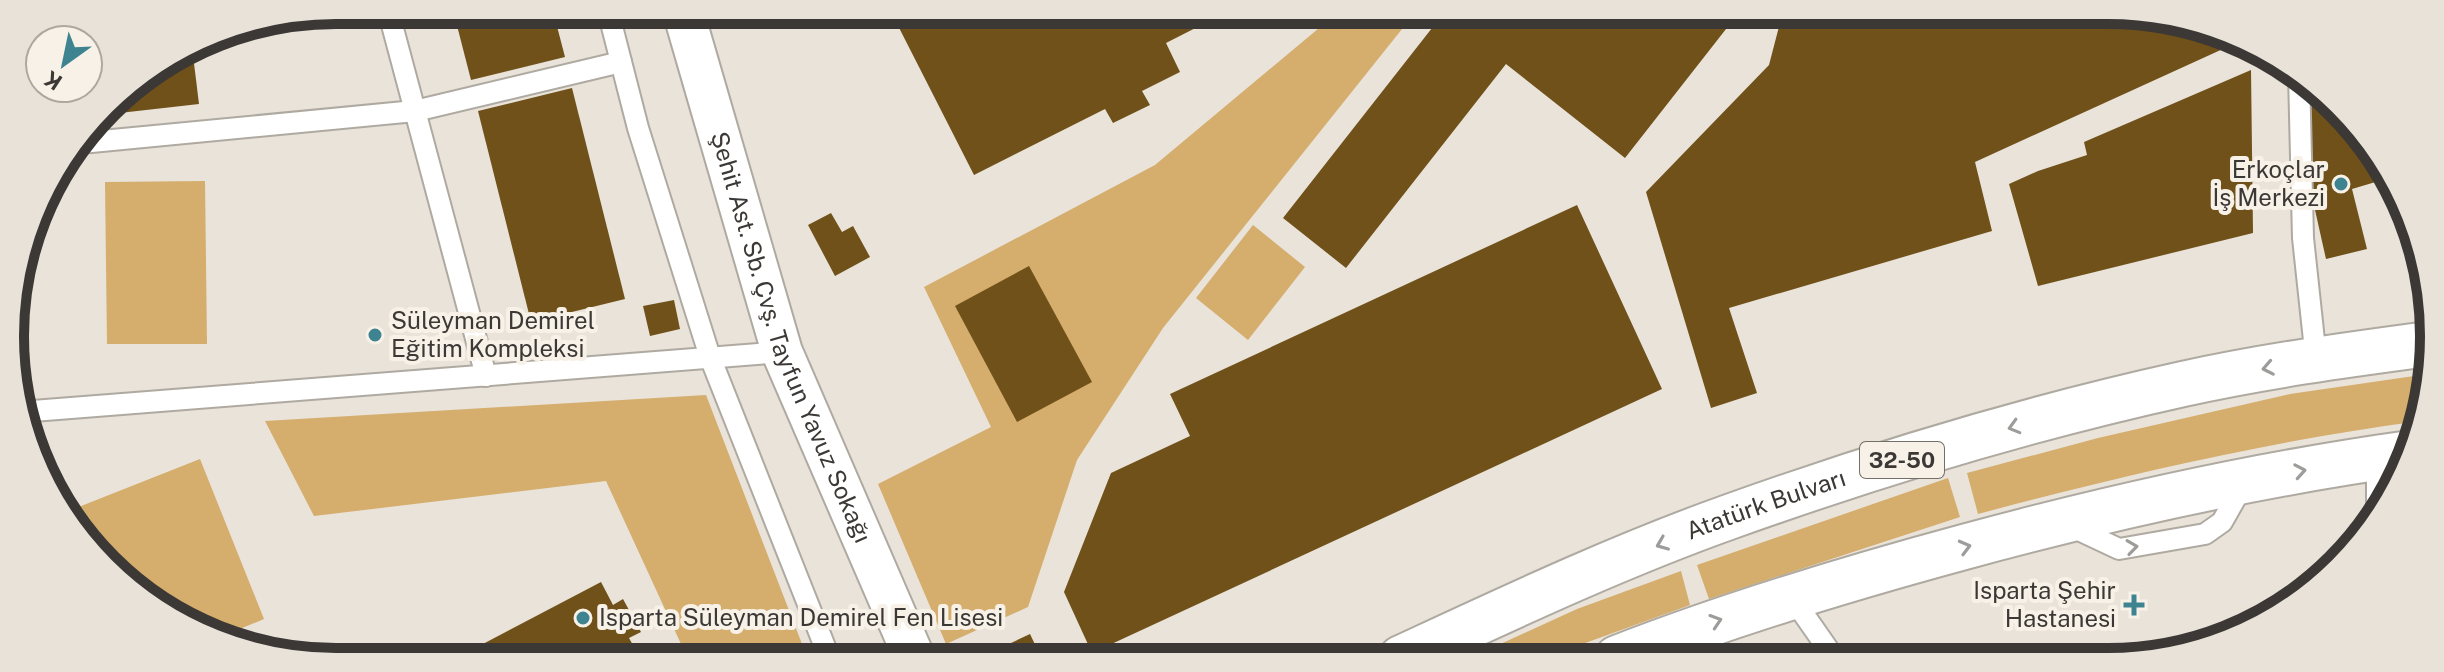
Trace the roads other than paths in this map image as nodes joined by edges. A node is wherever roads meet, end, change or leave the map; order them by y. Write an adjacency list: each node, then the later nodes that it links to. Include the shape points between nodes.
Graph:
1 (392, 24): 6 (lane)
2 (611, 24): 4 (lane)
3 (687, 24): 9 (street, Şehit Ast. Sb. Çvş. Tayfun Yavuz Sokağı)
4 (621, 62): 6 (lane); 10 (lane)
5 (2297, 88): 11 (lane, via 2303,238)
6 (415, 111): 7 (lane); 12 (lane)
7 (91, 142)
8 (2420, 345): 11 (main road, Atatürk Bulvarı / 32-50)
9 (782, 352): 10 (lane); 18 (street, Şehit Ast. Sb. Çvş. Tayfun Yavuz Sokağı)
10 (710, 357): 12 (lane); 17 (lane)
11 (2316, 359): 19 (main road, Atatürk Bulvarı / 32-50, one-way to 19, via 2183,384 1857,473 1544,591)
12 (486, 376): 13 (lane)
13 (33, 411)
14 (2393, 455): 15 (lane); 16 (main road, one-way to 14, via 2061,521)
15 (2388, 475)
16 (1791, 596): 20 (main road, one-way to 16); 21 (lane)
17 (825, 648)
18 (910, 648)
19 (1422, 648)
20 (1643, 648)
21 (1827, 648)

